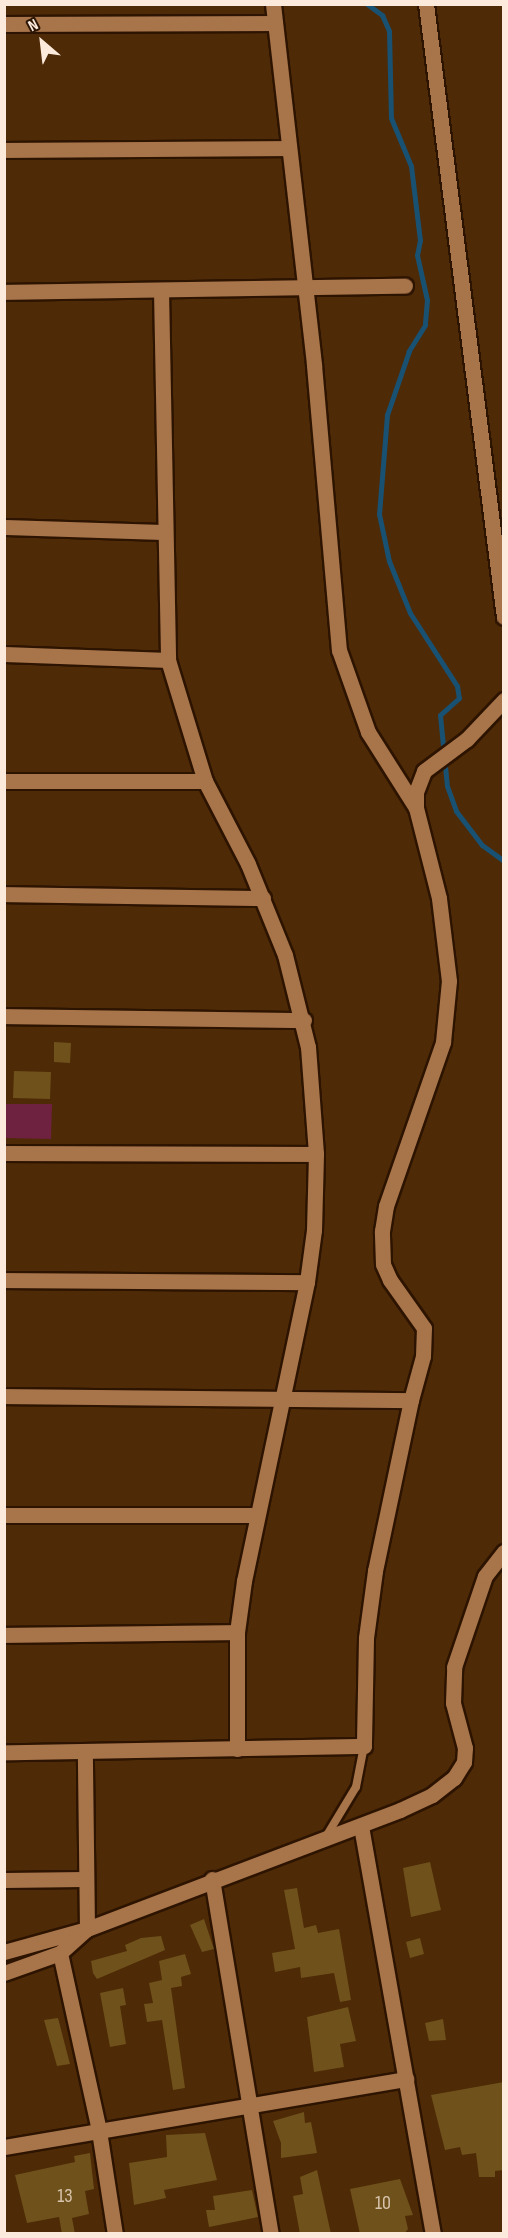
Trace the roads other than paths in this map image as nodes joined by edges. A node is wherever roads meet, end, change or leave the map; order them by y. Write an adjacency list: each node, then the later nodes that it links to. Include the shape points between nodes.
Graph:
1 (273, 4): 3 (street)
2 (426, 4): 13 (street)
3 (275, 23): 4 (street); 5 (street)
4 (4, 24)
5 (289, 148): 6 (street); 8 (street)
6 (4, 150)
7 (405, 286): 8 (street)
8 (305, 287): 9 (street); 19 (street, via 339,650 368,732)
9 (161, 290): 10 (street); 12 (street)
10 (4, 292)
11 (4, 528): 12 (street)
12 (163, 532): 15 (street)
13 (504, 617)
14 (4, 654): 15 (street)
15 (168, 660): 18 (street)
16 (504, 700): 19 (street, via 467,739 424,771 418,780)
17 (4, 781): 18 (street)
18 (205, 781): 21 (street)
19 (416, 808): 30 (street, via 439,898 449,981 443,1042 386,1206 382,1231 387,1272 424,1328 423,1356)
20 (4, 894): 21 (street)
21 (263, 898): 23 (street)
22 (4, 1016): 23 (street)
23 (304, 1020): 25 (street)
24 (4, 1153): 25 (street)
25 (316, 1154): 27 (street, via 316,1198)
26 (4, 1280): 27 (street)
27 (307, 1282): 29 (street)
28 (4, 1396): 29 (street)
29 (282, 1400): 30 (street); 32 (street)
30 (411, 1400): 36 (street, via 375,1571 366,1638)
31 (4, 1515): 32 (street)
32 (257, 1515): 34 (street)
33 (504, 1552): 40 (street, via 485,1576 454,1667 453,1703 464,1734 464,1762 454,1778 432,1795)
34 (237, 1632): 35 (street); 37 (street)
35 (4, 1635)
36 (364, 1746): 37 (street); 41 (lane, via 350,1799)
37 (237, 1749): 39 (street)
38 (4, 1752): 39 (street)
39 (85, 1753): 42 (street)
40 (361, 1826): 41 (street); 49 (street)
41 (323, 1840): 43 (street)
42 (84, 1879): 44 (street); 45 (street)
43 (212, 1879): 45 (street); 50 (street)
44 (4, 1880)
45 (87, 1929): 46 (street); 47 (street)
46 (4, 1952)
47 (60, 1953): 48 (street); 51 (street)
48 (4, 1973)
49 (406, 2079): 50 (street); 55 (street)
50 (248, 2105): 51 (street); 54 (street)
51 (99, 2131): 52 (street); 53 (street)
52 (4, 2147)
53 (115, 2234)
54 (271, 2234)
55 (433, 2234)

